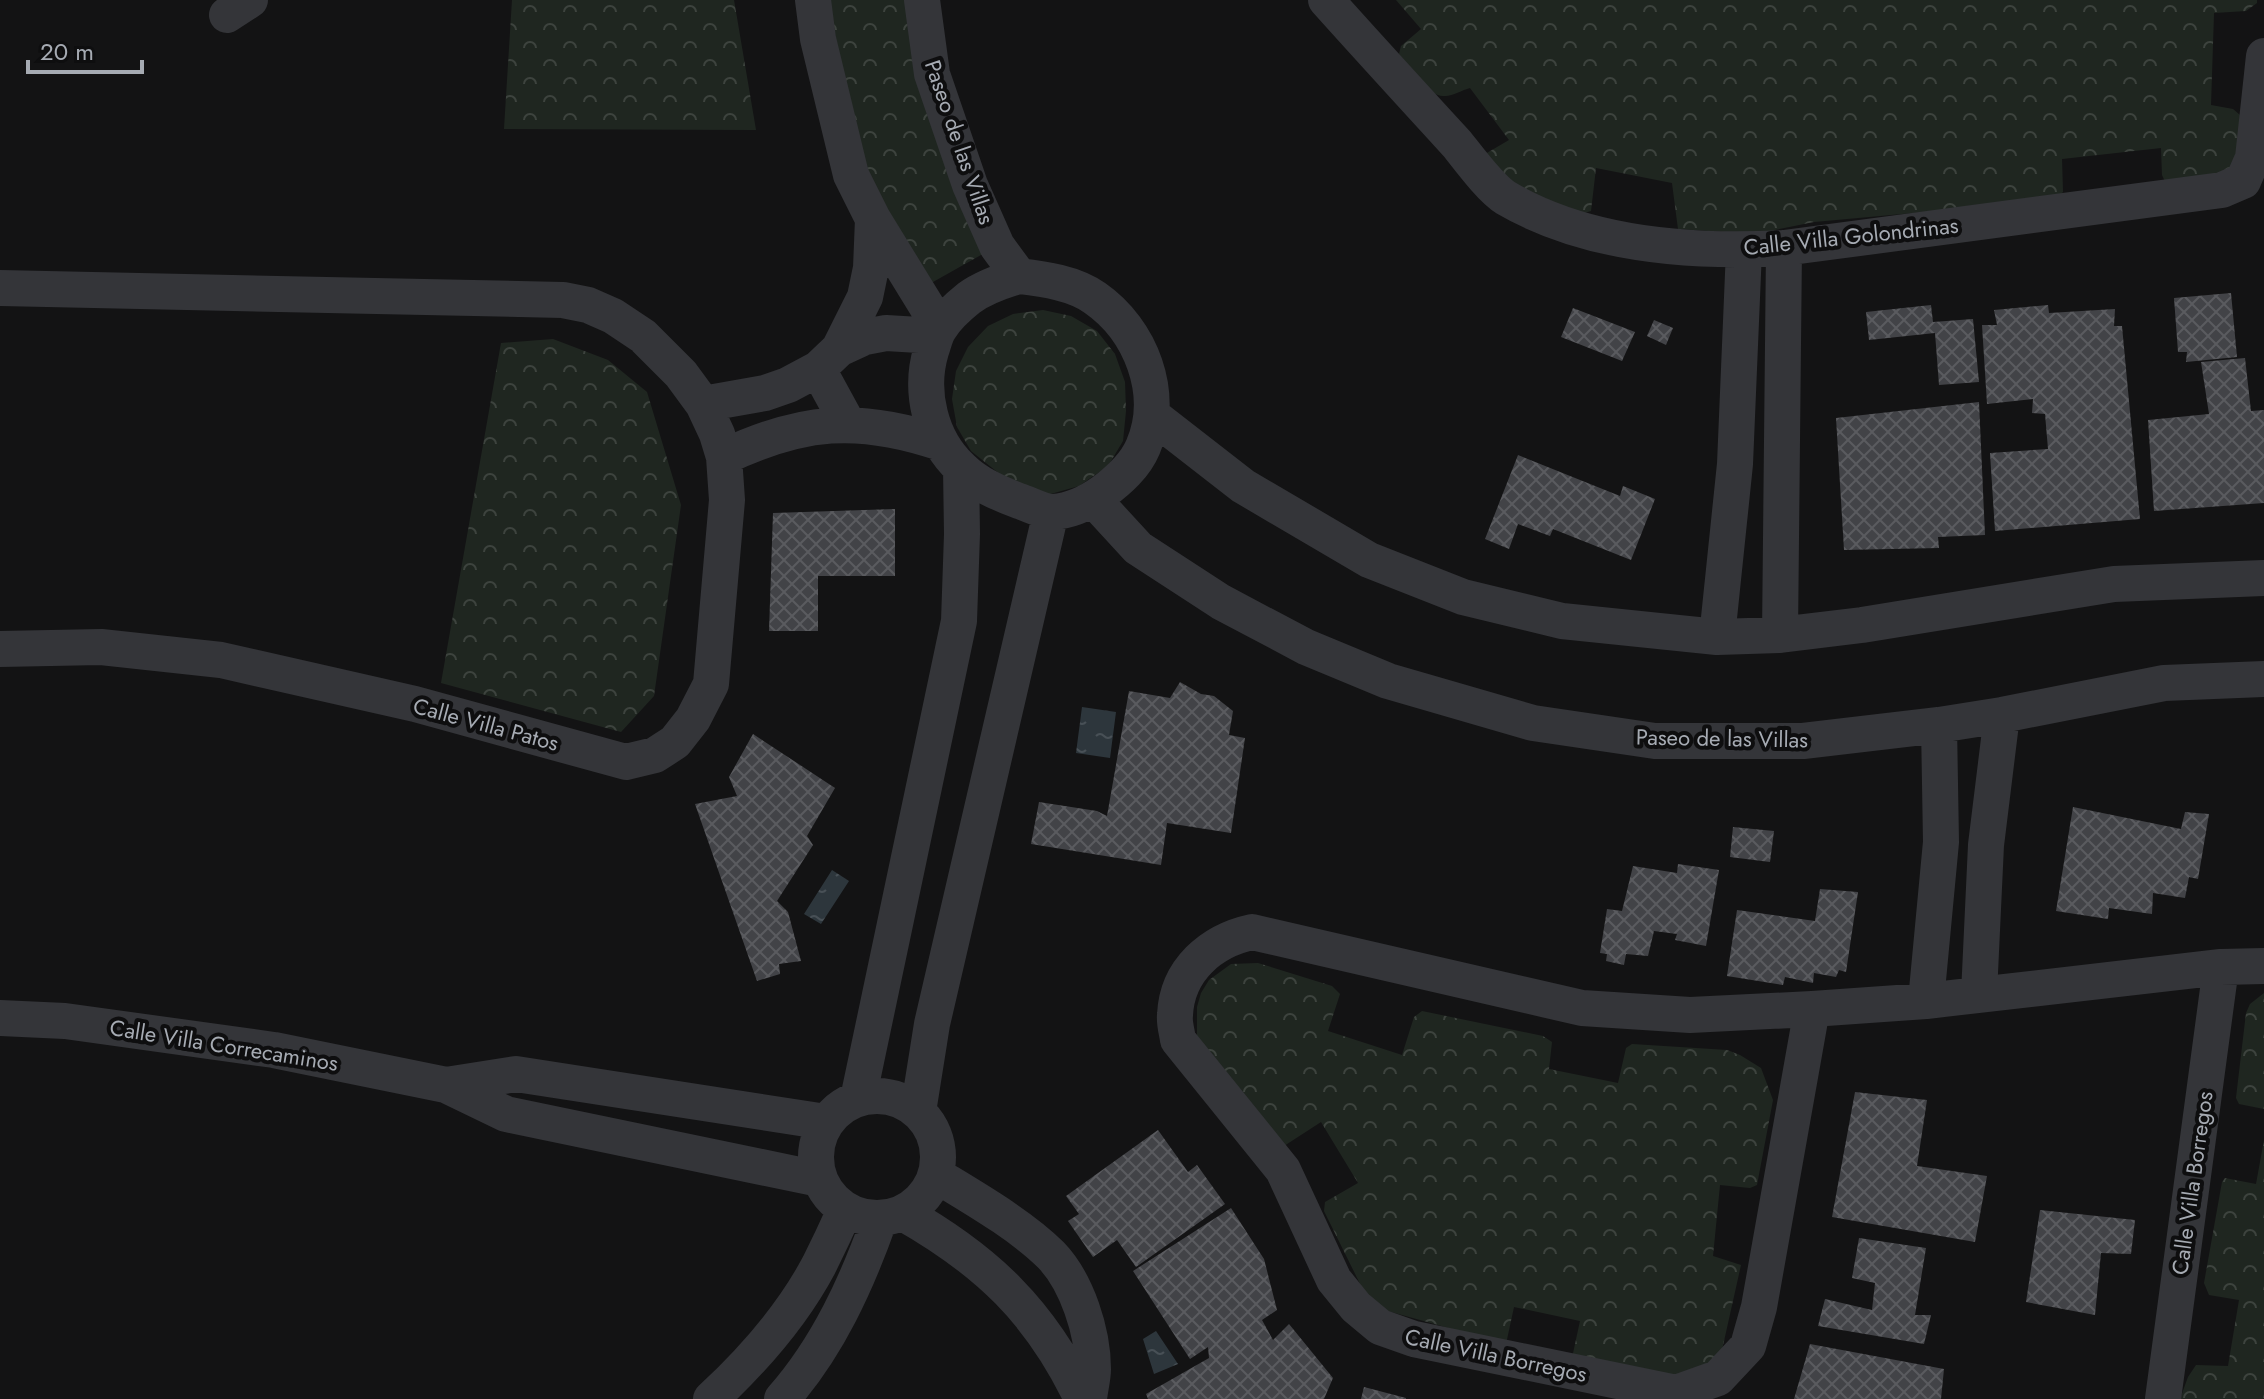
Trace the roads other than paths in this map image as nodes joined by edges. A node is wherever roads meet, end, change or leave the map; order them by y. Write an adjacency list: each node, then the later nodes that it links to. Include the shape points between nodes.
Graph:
1 (813, 0): 5 (street, via 851,175)
2 (922, 0): 8 (street, Paseo de las Villas, via 932,74 970,185 997,246)
3 (1326, 0): 7 (street, Calle Villa Golondrinas, via 1503,196 1593,233 1650,244)
4 (2264, 56): 6 (street, Calle Villa Golondrinas, via 2253,158 2243,181 2222,190)
5 (873, 219): 10 (street); 11 (street, via 865,297)
6 (1784, 248): 7 (street, Calle Villa Golondrinas); 13 (street)
7 (1744, 250): 15 (street)
8 (1019, 276): 10 (street, via 971,296); 14 (street, via 1051,280 1093,296 1118,318 1136,343 1149,376)
9 (0, 288): 12 (street, Calle Villa Patos, via 563,300 613,316 643,336)
10 (938, 332): 11 (street, via 865,337); 17 (street, via 926,390 931,417)
11 (828, 359): 12 (street, via 788,385); 16 (street)
12 (703, 404): 18 (street, Calle Villa Patos)
13 (1782, 414): 15 (street); 21 (street)
14 (1153, 416): 20 (street, via 1135,459 1121,478); 25 (street, via 1243,486 1369,560 1463,597 1562,621)
15 (1736, 419): 19 (street)
16 (848, 424): 17 (street, via 895,429); 18 (street, via 803,428)
17 (951, 456): 22 (street, via 982,485); 40 (street, via 962,534 959,621)
18 (724, 457): 26 (street, Calle Villa Patos, via 727,500 711,684 675,742 655,755 626,762 415,704 221,660 101,647)
19 (1732, 498): 21 (street); 25 (street)
20 (1093, 499): 22 (street); 29 (street, Paseo de las Villas, via 1138,548 1221,602 1306,647 1388,681 1533,723 1655,741 1803,741)
21 (1781, 499): 24 (street)
22 (1051, 512): 41 (street, via 936,1008)
23 (2264, 578): 24 (street, via 2114,584)
24 (1780, 635): 25 (street)
25 (1717, 637)
26 (0, 649)
27 (2264, 679): 28 (street, Paseo de las Villas, via 2164,683)
28 (2002, 715): 29 (street, Paseo de las Villas); 31 (street)
29 (1939, 725): 30 (street)
30 (1941, 842): 31 (street); 35 (street)
31 (1986, 845): 34 (street)
32 (2264, 966): 33 (street, Calle Villa Borregos)
33 (2221, 967): 34 (street, Calle Villa Borregos); 55 (street, Calle Villa Borregos)
34 (1979, 994): 35 (street, Calle Villa Borregos)
35 (1926, 1001): 36 (street, Calle Villa Borregos)
36 (1812, 1009): 36 (street, Calle Villa Borregos, via 1690,1015 1582,1008 1252,932 1212,947 1195,962 1174,1015 1178,1040 1283,1170 1334,1280 1380,1327 1414,1339 1676,1393 1718,1378 1748,1346)
37 (0, 1018): 38 (street, Calle Villa Correcaminos, via 65,1021 274,1050)
38 (446, 1085): 39 (street, Calle Villa Correcaminos, via 516,1074); 43 (street, Calle Villa Correcaminos, via 506,1114)
39 (679, 1099): 42 (street, Calle Villa Correcaminos); 43 (street)
40 (858, 1099): 41 (street, via 890,1097); 42 (street)
41 (918, 1112): 44 (street, via 936,1140)
42 (826, 1122): 45 (street, via 815,1149)
43 (673, 1149): 45 (street, Calle Villa Correcaminos)
44 (936, 1175): 47 (street, via 918,1203); 48 (street)
45 (819, 1179): 46 (street)
46 (845, 1210): 47 (street, via 862,1217); 50 (street, via 784,1320)
47 (892, 1216): 49 (street, via 943,1236); 51 (street, via 842,1312)
48 (1052, 1256): 49 (street); 54 (street, via 1075,1290 1089,1329)
49 (1013, 1294): 53 (street, via 1068,1368)
50 (743, 1369): 51 (street); 52 (street)
51 (784, 1397)
52 (711, 1399)
53 (1082, 1399)
54 (1089, 1399)
55 (2163, 1399)

